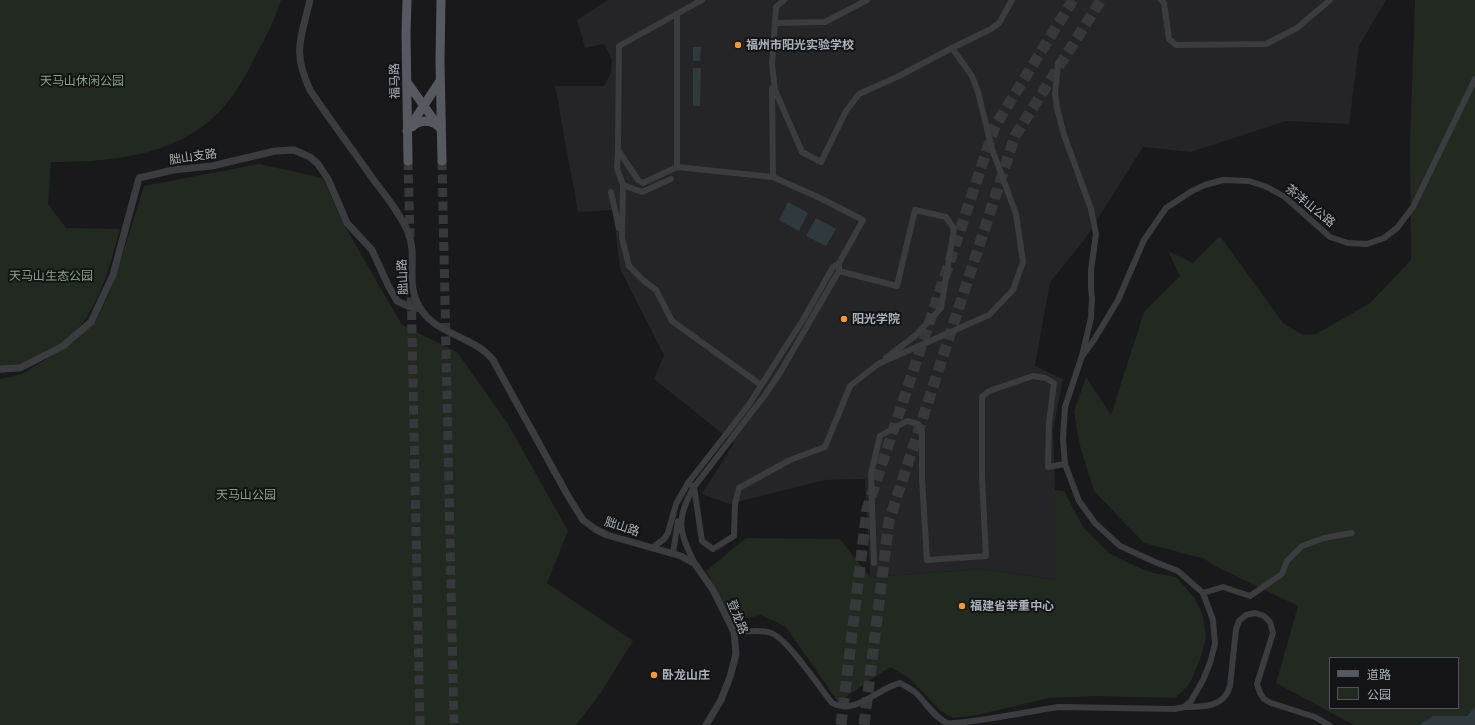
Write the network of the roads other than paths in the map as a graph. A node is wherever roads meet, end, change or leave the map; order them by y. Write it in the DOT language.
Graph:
graph roads {
  1 [pos="310,0"];
  2 [pos="407,0"];
  3 [pos="441,0"];
  4 [pos="702,0"];
  5 [pos="784,0"];
  6 [pos="867,0"];
  7 [pos="1012,0"];
  8 [pos="1161,0"];
  9 [pos="1330,0"];
  10 [pos="677,14"];
  11 [pos="776,23"];
  12 [pos="952,48"];
  13 [pos="1058,63"];
  14 [pos="772,64"];
  15 [pos="1475,78"];
  16 [pos="440,81"];
  17 [pos="407,82"];
  18 [pos="424,106"];
  19 [pos="441,130"];
  20 [pos="408,131"];
  21 [pos="618,150"];
  22 [pos="408,161"];
  23 [pos="442,161"];
  24 [pos="677,167"];
  25 [pos="773,177"];
  26 [pos="670,178"];
  27 [pos="623,185"];
  28 [pos="611,192"];
  29 [pos="622,238"];
  30 [pos="839,263"];
  31 [pos="839,271"];
  32 [pos="421,309"];
  33 [pos="1082,356"];
  34 [pos="776,362"];
  35 [pos="878,364"];
  36 [pos="784,366"];
  37 [pos="0,369"];
  38 [pos="761,385"];
  39 [pos="735,422"];
  40 [pos="741,427"];
  41 [pos="1065,464"];
  42 [pos="688,483"];
  43 [pos="694,487"];
  44 [pos="677,521"];
  45 [pos="1352,533"];
  46 [pos="652,548"];
  47 [pos="673,553"];
  48 [pos="874,563"];
  49 [pos="696,564"];
  50 [pos="1203,593"];
  51 [pos="734,632"];
  52 [pos="1184,707"];
  53 [pos="706,725"];
  54 [pos="1329,725"];
  1 -- 32 [label="street, 胐山路"];
  2 -- 17 [label="main road, 福马路"];
  3 -- 16 [label="main road"];
  4 -- 10 [label="street"];
  5 -- 11 [label="street"];
  6 -- 11 [label="street"];
  7 -- 12 [label="street"];
  8 -- 9 [label="street"];
  10 -- 21 [label="street"];
  10 -- 24 [label="street"];
  11 -- 14 [label="street"];
  12 -- 14 [label="street"];
  12 -- 35 [label="street"];
  13 -- 33 [label="street"];
  14 -- 25 [label="street"];
  15 -- 33 [label="street, 茶洋山公路"];
  16 -- 17 [label="main road"];
  16 -- 18 [label="main road"];
  16 -- 19 [label="main road"];
  17 -- 18 [label="main road"];
  17 -- 20 [label="main road, 福马路"];
  18 -- 19 [label="main road"];
  18 -- 20 [label="main road"];
  19 -- 20 [label="main road"];
  19 -- 23 [label="main road"];
  20 -- 22 [label="main road, 福马路"];
  21 -- 24 [label="street"];
  21 -- 27 [label="street"];
  24 -- 25 [label="street"];
  25 -- 30 [label="street"];
  26 -- 27 [label="street"];
  27 -- 29 [label="street"];
  28 -- 29 [label="street"];
  29 -- 38 [label="street"];
  30 -- 31 [label="street"];
  30 -- 34 [label="street"];
  31 -- 35 [label="street"];
  31 -- 36 [label="street"];
  32 -- 37 [label="street, 胐山支路"];
  32 -- 46 [label="street, 胐山路"];
  33 -- 41 [label="street"];
  34 -- 36 [label="street"];
  34 -- 38 [label="street"];
  35 -- 43 [label="street"];
  36 -- 40 [label="street"];
  38 -- 39 [label="street"];
  39 -- 40 [label="street"];
  39 -- 42 [label="street"];
  40 -- 43 [label="street"];
  41 -- 48 [label="street"];
  41 -- 50 [label="street"];
  42 -- 43 [label="street"];
  42 -- 44 [label="street"];
  43 -- 44 [label="street"];
  44 -- 46 [label="street"];
  44 -- 47 [label="street"];
  44 -- 49 [label="street"];
  45 -- 50 [label="street"];
  46 -- 47 [label="street"];
  47 -- 49 [label="street"];
  49 -- 51 [label="street, 登龙路"];
  50 -- 52 [label="street"];
  51 -- 52 [label="street"];
  51 -- 53 [label="street, 登龙路"];
  52 -- 54 [label="street"];
}
